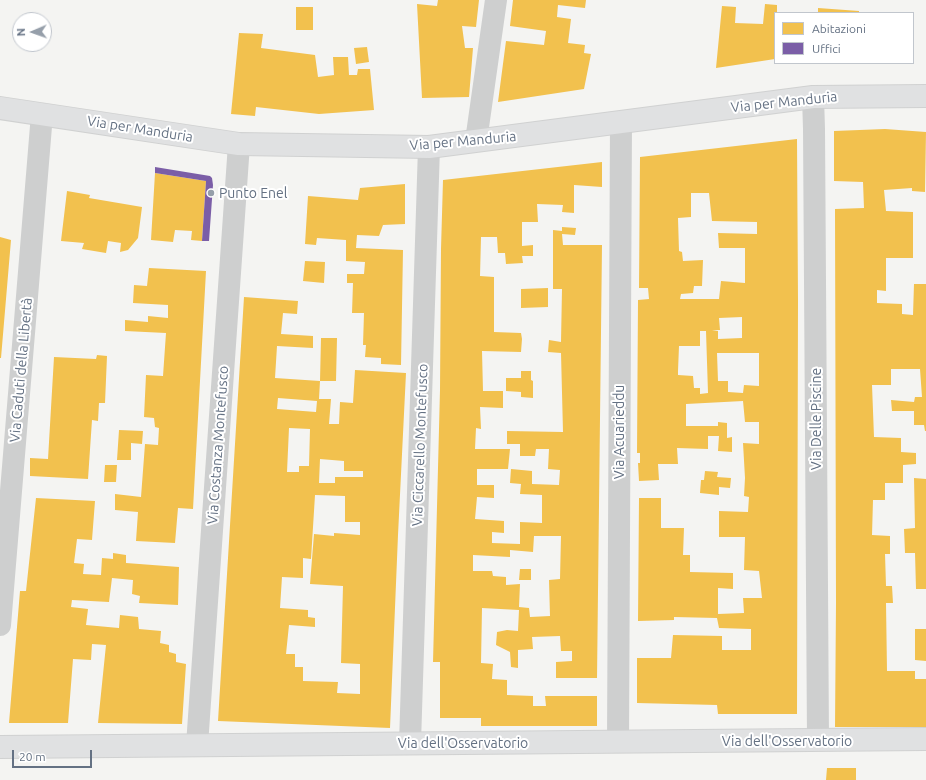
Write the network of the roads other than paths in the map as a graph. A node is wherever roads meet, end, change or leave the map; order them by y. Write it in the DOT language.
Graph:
graph roads {
  1 [pos="496,0"];
  2 [pos="926,96"];
  3 [pos="813,97"];
  4 [pos="0,108"];
  5 [pos="42,114"];
  6 [pos="621,122"];
  7 [pos="476,141"];
  8 [pos="239,144"];
  9 [pos="429,147"];
  10 [pos="0,625"];
  11 [pos="818,740"];
  12 [pos="926,740"];
  13 [pos="618,742"];
  14 [pos="410,743"];
  15 [pos="197,745"];
  16 [pos="0,747"];
  1 -- 7 [label="street"];
  2 -- 3 [label="main road, Via per Manduria"];
  3 -- 6 [label="main road, Via per Manduria"];
  3 -- 11 [label="street, Via Delle Piscine"];
  4 -- 5 [label="main road, Via per Manduria"];
  5 -- 8 [label="main road, Via per Manduria"];
  5 -- 10 [label="street, Via Caduti della Libertà"];
  6 -- 7 [label="main road, Via per Manduria"];
  6 -- 13 [label="street, Via Acuarieddu"];
  7 -- 9 [label="main road, Via per Manduria"];
  8 -- 9 [label="main road, Via per Manduria"];
  8 -- 15 [label="street, Via Costanza Montefusco"];
  9 -- 14 [label="street, Via Ciccarello Montefusco"];
  11 -- 12 [label="main road, Via dell'Osservatorio"];
  11 -- 13 [label="main road, Via dell'Osservatorio"];
  13 -- 14 [label="main road, Via dell'Osservatorio"];
  14 -- 15 [label="main road, Via dell'Osservatorio"];
  15 -- 16 [label="main road, Via dell'Osservatorio"];
}
